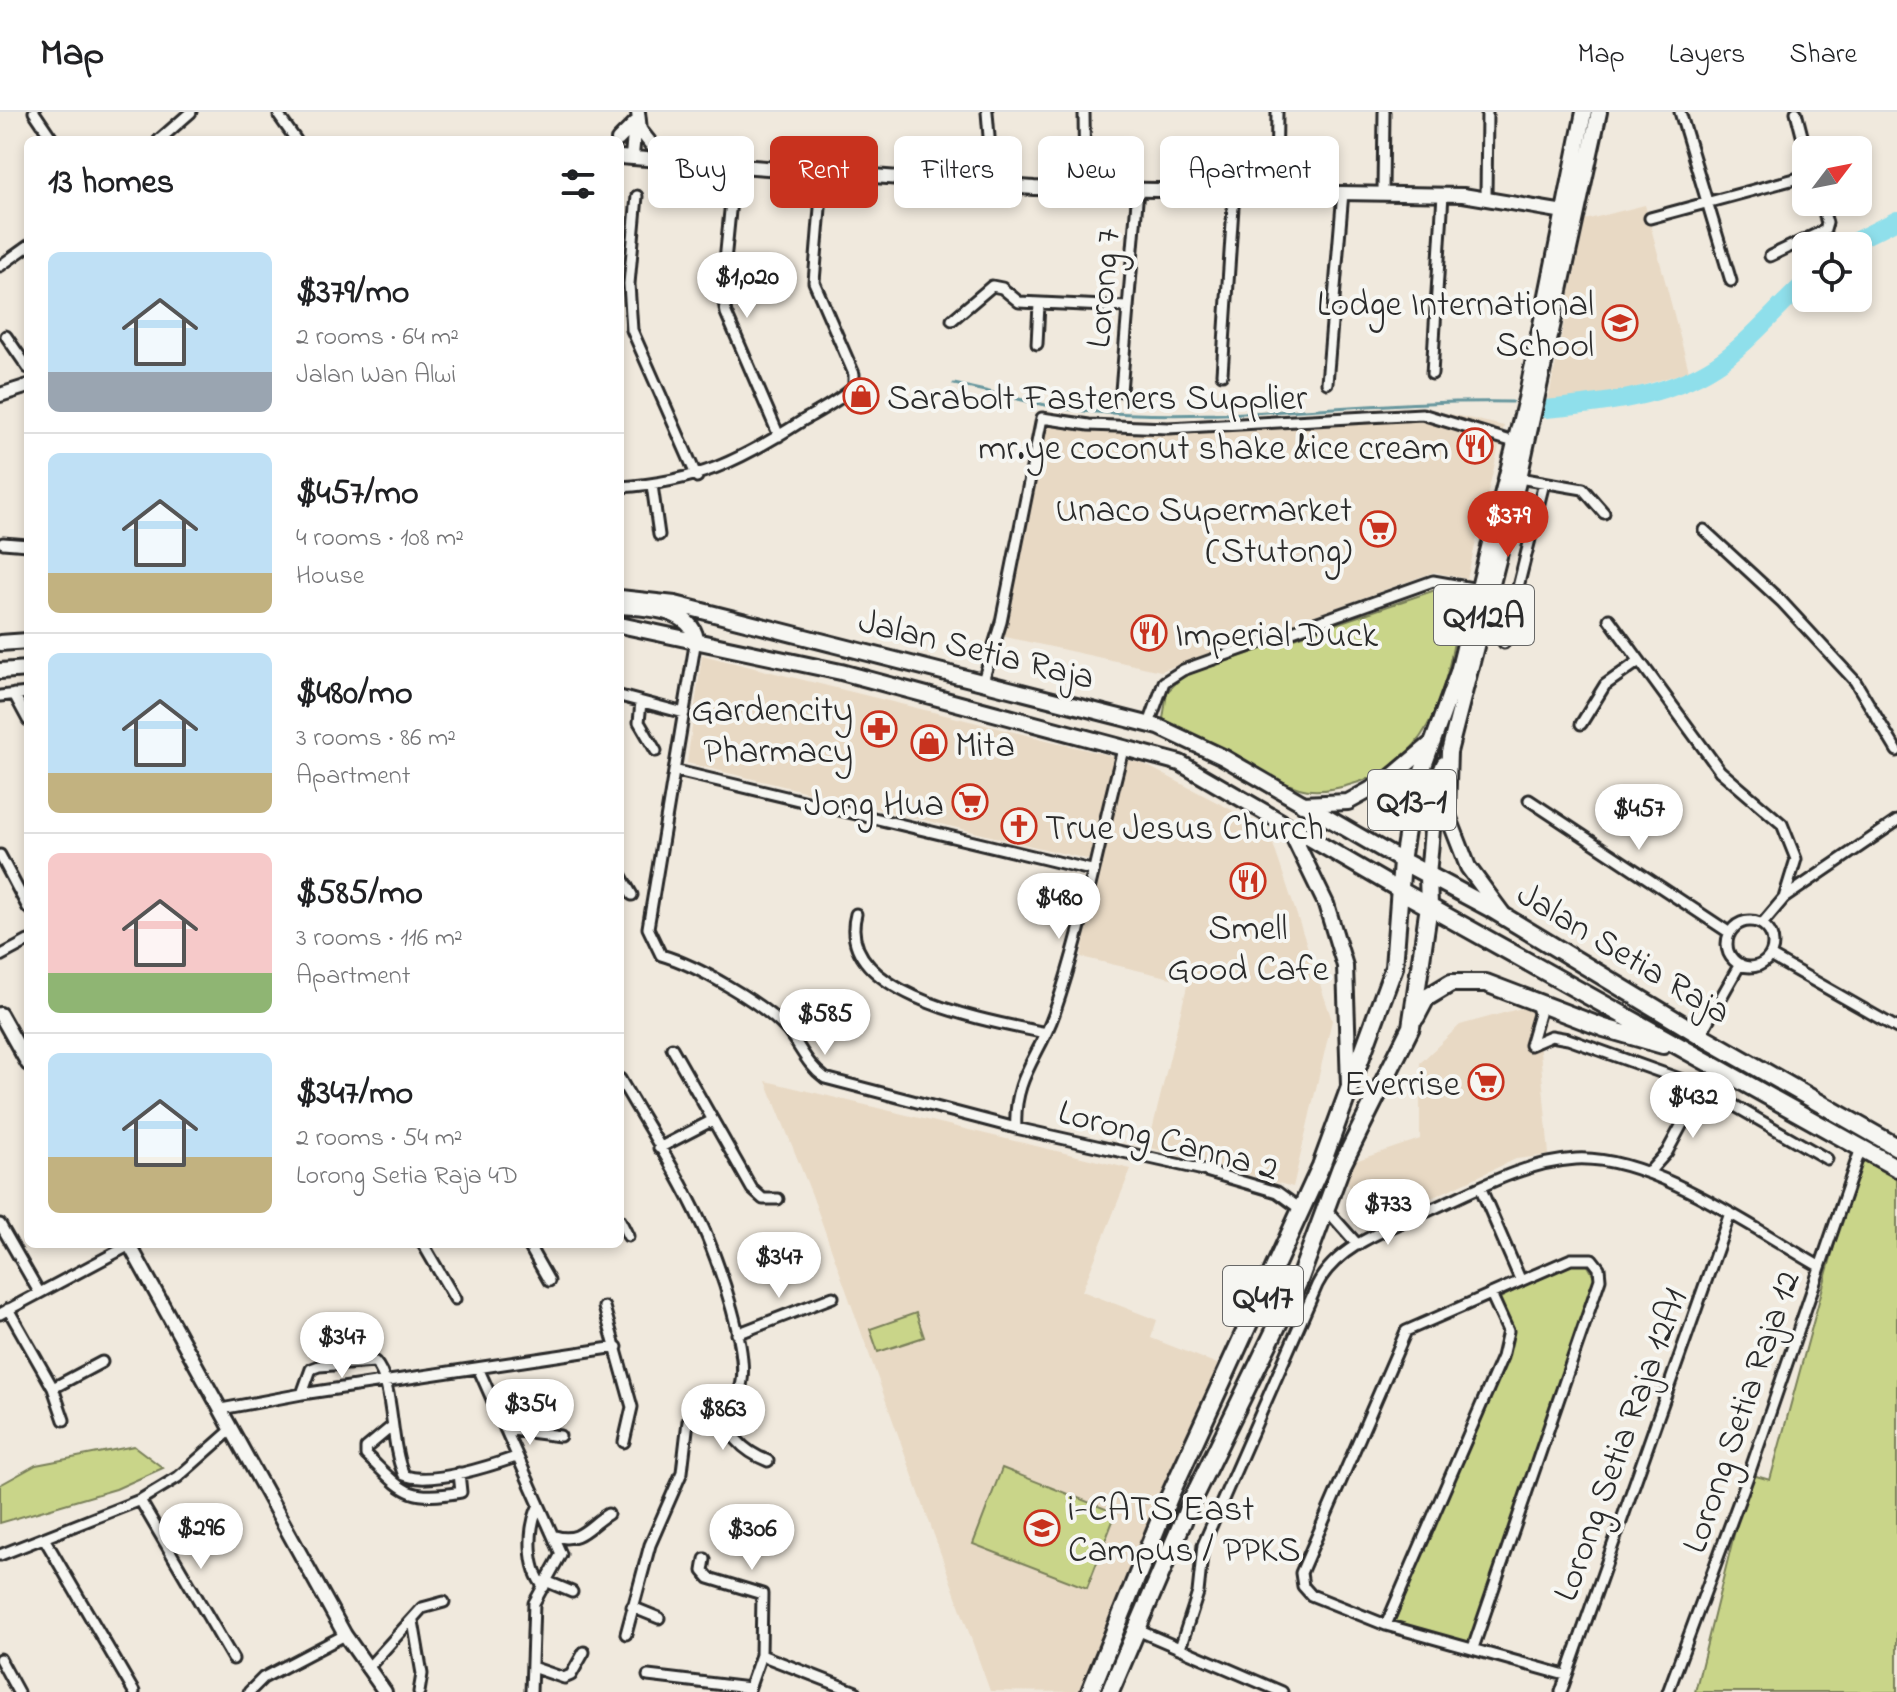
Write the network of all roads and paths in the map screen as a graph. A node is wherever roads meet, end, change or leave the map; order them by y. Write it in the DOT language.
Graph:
graph roads {
  1 [pos="34,112"];
  2 [pos="191,112"];
  3 [pos="987,112"];
  4 [pos="1084,112"];
  5 [pos="1277,112"];
  6 [pos="1384,112"];
  7 [pos="1487,112"];
  8 [pos="1584,112"];
  9 [pos="1599,112"];
  10 [pos="1680,112"];
  11 [pos="1796,112"];
  12 [pos="279,116"];
  13 [pos="637,118"];
  14 [pos="50,136"];
  15 [pos="164,136"];
  16 [pos="293,136"];
  17 [pos="621,136"];
  18 [pos="989,136"];
  19 [pos="1084,136"];
  20 [pos="1277,136"];
  21 [pos="1802,136"];
  22 [pos="648,140"];
  23 [pos="626,157"];
  24 [pos="648,158"];
  25 [pos="1792,180"];
  26 [pos="1383,191"];
  27 [pos="1339,192"];
  28 [pos="1343,192"];
  29 [pos="1443,194"];
  30 [pos="637,196"];
  31 [pos="1486,197"];
  32 [pos="1707,201"];
  33 [pos="730,208"];
  34 [pos="820,208"];
  35 [pos="1136,208"];
  36 [pos="1233,208"];
  37 [pos="1570,213"];
  38 [pos="1825,216"];
  39 [pos="1650,218"];
  40 [pos="24,249"];
  41 [pos="1770,256"];
  42 [pos="0,266"];
  43 [pos="1731,281"];
  44 [pos="1039,304"];
  45 [pos="1127,307"];
  46 [pos="952,320"];
  47 [pos="6,336"];
  48 [pos="1037,344"];
  49 [pos="24,362"];
  50 [pos="1222,374"];
  51 [pos="1432,374"];
  52 [pos="1327,383"];
  53 [pos="24,387"];
  54 [pos="1121,391"];
  55 [pos="0,395"];
  56 [pos="1529,407"];
  57 [pos="779,436"];
  58 [pos="1514,442"];
  59 [pos="697,477"];
  60 [pos="1519,478"];
  61 [pos="1544,483"];
  62 [pos="652,485"];
  63 [pos="624,487"];
  64 [pos="1604,513"];
  65 [pos="1704,530"];
  66 [pos="659,535"];
  67 [pos="3,543"];
  68 [pos="24,545"];
  69 [pos="1478,589"];
  70 [pos="624,598"];
  71 [pos="624,607"];
  72 [pos="624,617"];
  73 [pos="1609,619"];
  74 [pos="624,626"];
  75 [pos="641,628"];
  76 [pos="696,639"];
  77 [pos="24,641"];
  78 [pos="0,643"];
  79 [pos="1504,643"];
  80 [pos="1639,661"];
  81 [pos="24,669"];
  82 [pos="0,671"];
  83 [pos="983,681"];
  84 [pos="24,693"];
  85 [pos="14,694"];
  86 [pos="0,696"];
  87 [pos="624,697"];
  88 [pos="641,702"];
  89 [pos="24,713"];
  90 [pos="684,713"];
  91 [pos="1035,722"];
  92 [pos="1149,724"];
  93 [pos="1581,724"];
  94 [pos="1433,741"];
  95 [pos="1124,746"];
  96 [pos="656,751"];
  97 [pos="1897,751"];
  98 [pos="1449,752"];
  99 [pos="677,771"];
  100 [pos="1529,800"];
  101 [pos="1302,804"];
  102 [pos="1897,821"];
  103 [pos="1289,828"];
  104 [pos="0,855"];
  105 [pos="1402,861"];
  106 [pos="1091,870"];
  107 [pos="1428,876"];
  108 [pos="624,881"];
  109 [pos="1399,890"];
  110 [pos="632,895"];
  111 [pos="1784,898"];
  112 [pos="24,900"];
  113 [pos="1429,906"];
  114 [pos="856,914"];
  115 [pos="1505,917"];
  116 [pos="1762,924"];
  117 [pos="1730,933"];
  118 [pos="24,943"];
  119 [pos="0,956"];
  120 [pos="1770,956"];
  121 [pos="1740,964"];
  122 [pos="1535,1002"];
  123 [pos="0,1014"];
  124 [pos="1411,1027"];
  125 [pos="1897,1028"];
  126 [pos="1046,1033"];
  127 [pos="1700,1035"];
  128 [pos="672,1048"];
  129 [pos="1691,1053"];
  130 [pos="24,1057"];
  131 [pos="624,1086"];
  132 [pos="1702,1087"];
  133 [pos="1349,1090"];
  134 [pos="1015,1112"];
  135 [pos="713,1120"];
  136 [pos="1004,1125"];
  137 [pos="1016,1128"];
  138 [pos="1897,1147"];
  139 [pos="659,1148"];
  140 [pos="1861,1148"];
  141 [pos="1827,1159"];
  142 [pos="1897,1168"];
  143 [pos="1650,1171"];
  144 [pos="1481,1189"];
  145 [pos="778,1199"];
  146 [pos="1326,1209"];
  147 [pos="1303,1211"];
  148 [pos="1729,1216"];
  149 [pos="0,1224"];
  150 [pos="624,1228"];
  151 [pos="628,1236"];
  152 [pos="1358,1245"];
  153 [pos="122,1248"];
  154 [pos="131,1248"];
  155 [pos="425,1248"];
  156 [pos="530,1248"];
  157 [pos="1819,1266"];
  158 [pos="1520,1279"];
  159 [pos="549,1281"];
  160 [pos="39,1292"];
  161 [pos="1492,1296"];
  162 [pos="833,1297"];
  163 [pos="455,1299"];
  164 [pos="604,1307"];
  165 [pos="4,1311"];
  166 [pos="737,1334"];
  167 [pos="617,1347"];
  168 [pos="102,1362"];
  169 [pos="479,1370"];
  170 [pos="386,1382"];
  171 [pos="53,1388"];
  172 [pos="302,1394"];
  173 [pos="714,1403"];
  174 [pos="221,1409"];
  175 [pos="64,1420"];
  176 [pos="390,1428"];
  177 [pos="505,1429"];
  178 [pos="231,1430"];
  179 [pos="560,1436"];
  180 [pos="624,1442"];
  181 [pos="516,1457"];
  182 [pos="768,1461"];
  183 [pos="459,1473"];
  184 [pos="140,1500"];
  185 [pos="539,1505"];
  186 [pos="608,1514"];
  187 [pos="555,1536"];
  188 [pos="44,1538"];
  189 [pos="0,1555"];
  190 [pos="705,1559"];
  191 [pos="546,1584"];
  192 [pos="572,1592"];
  193 [pos="444,1602"];
  194 [pos="632,1607"];
  195 [pos="659,1618"];
  196 [pos="413,1621"];
  197 [pos="1386,1625"];
  198 [pos="1135,1629"];
  199 [pos="626,1634"];
  200 [pos="345,1635"];
  201 [pos="1180,1648"];
  202 [pos="1473,1648"];
  203 [pos="584,1652"];
  204 [pos="761,1655"];
  205 [pos="0,1659"];
  206 [pos="233,1659"];
  207 [pos="532,1667"];
  208 [pos="367,1669"];
  209 [pos="1565,1675"];
  210 [pos="648,1676"];
  211 [pos="749,1690"];
  212 [pos="18,1692"];
  213 [pos="134,1692"];
  214 [pos="249,1692"];
  215 [pos="385,1692"];
  216 [pos="419,1692"];
  217 [pos="531,1692"];
  218 [pos="856,1692"];
  219 [pos="1090,1692"];
  220 [pos="1110,1692"];
  221 [pos="1282,1692"];
  222 [pos="1561,1692"];
  223 [pos="1668,1692"];
  1 -- 14 [label="street"];
  2 -- 15 [label="street"];
  3 -- 18 [label="street"];
  4 -- 19 [label="street"];
  5 -- 20 [label="street"];
  6 -- 26 [label="street"];
  7 -- 31 [label="street"];
  8 -- 37 [label="main road"];
  9 -- 37 [label="main road, Q112A"];
  10 -- 32 [label="street"];
  11 -- 21 [label="street"];
  12 -- 16 [label="street"];
  13 -- 17 [label="street"];
  13 -- 22 [label="street"];
  13 -- 23 [label="street"];
  23 -- 24 [label="street"];
  25 -- 32 [label="street"];
  26 -- 28 [label="street"];
  26 -- 29 [label="street"];
  27 -- 28 [label="street"];
  28 -- 52 [label="street"];
  29 -- 31 [label="street"];
  29 -- 51 [label="street"];
  30 -- 59 [label="street"];
  31 -- 37 [label="street"];
  32 -- 39 [label="street"];
  32 -- 43 [label="street"];
  33 -- 57 [label="street"];
  34 -- 57 [label="street"];
  35 -- 45 [label="street, Lorong 7"];
  36 -- 50 [label="street"];
  37 -- 56 [label="main road, Q112A"];
  38 -- 41 [label="street"];
  40 -- 42 [label="street"];
  44 -- 45 [label="street"];
  44 -- 46 [label="street"];
  44 -- 48 [label="street"];
  45 -- 54 [label="street, Lorong 7"];
  47 -- 49 [label="street"];
  53 -- 55 [label="street"];
  56 -- 58 [label="main road"];
  56 -- 60 [label="main road, Q112A"];
  57 -- 59 [label="street"];
  58 -- 69 [label="main road"];
  58 -- 83 [label="street"];
  59 -- 62 [label="street"];
  60 -- 61 [label="street"];
  60 -- 98 [label="main road, Q112A"];
  61 -- 64 [label="street"];
  61 -- 79 [label="street"];
  62 -- 63 [label="street"];
  62 -- 66 [label="street"];
  65 -- 97 [label="street"];
  67 -- 68 [label="street"];
  69 -- 92 [label="street"];
  69 -- 94 [label="main road"];
  70 -- 83 [label="main road, Jalan Setia Raja"];
  71 -- 76 [label="main road"];
  72 -- 75 [label="main road"];
  73 -- 80 [label="street"];
  74 -- 75 [label="main road, Jalan Setia Raja"];
  75 -- 76 [label="main road, Jalan Setia Raja"];
  76 -- 90 [label="street, Lorong Canna 2"];
  76 -- 91 [label="main road, Jalan Setia Raja"];
  77 -- 78 [label="main road"];
  80 -- 93 [label="street"];
  80 -- 111 [label="street"];
  81 -- 82 [label="main road"];
  83 -- 91 [label="main road"];
  83 -- 92 [label="main road, Jalan Setia Raja"];
  84 -- 85 [label="street"];
  85 -- 86 [label="street"];
  85 -- 89 [label="street"];
  87 -- 88 [label="street"];
  88 -- 90 [label="street"];
  88 -- 96 [label="street"];
  90 -- 99 [label="street, Lorong Canna 2"];
  91 -- 95 [label="main road, Jalan Setia Raja"];
  92 -- 101 [label="main road, Jalan Setia Raja"];
  94 -- 101 [label="main road"];
  94 -- 105 [label="main road, Q13-1"];
  95 -- 103 [label="main road, Jalan Setia Raja"];
  95 -- 106 [label="street"];
  98 -- 107 [label="main road"];
  98 -- 115 [label="main road"];
  99 -- 106 [label="street"];
  99 -- 136 [label="street, Lorong Canna 2"];
  100 -- 117 [label="street"];
  101 -- 105 [label="main road, Jalan Setia Raja"];
  102 -- 111 [label="street"];
  103 -- 109 [label="main road, Jalan Setia Raja"];
  103 -- 133 [label="main road"];
  104 -- 112 [label="street"];
  105 -- 107 [label="highway, Jalan Setia Raja"];
  105 -- 109 [label="highway, Q417"];
  106 -- 126 [label="street"];
  107 -- 113 [label="highway, Q417"];
  107 -- 115 [label="highway, Jalan Setia Raja"];
  108 -- 110 [label="street"];
  109 -- 113 [label="highway, Jalan Setia Raja"];
  109 -- 133 [label="highway, Q417"];
  111 -- 116 [label="street"];
  113 -- 124 [label="highway, Q417"];
  113 -- 129 [label="highway, Jalan Setia Raja"];
  114 -- 126 [label="street"];
  115 -- 127 [label="highway, Jalan Setia Raja"];
  116 -- 117 [label="street"];
  116 -- 120 [label="street"];
  117 -- 121 [label="street"];
  118 -- 119 [label="street"];
  120 -- 121 [label="street"];
  120 -- 125 [label="street"];
  121 -- 127 [label="street"];
  122 -- 124 [label="highway"];
  122 -- 129 [label="highway"];
  122 -- 132 [label="street"];
  123 -- 130 [label="street"];
  124 -- 146 [label="highway, Q417"];
  126 -- 134 [label="street"];
  127 -- 138 [label="highway, Jalan Setia Raja"];
  128 -- 135 [label="street"];
  129 -- 140 [label="highway, Jalan Setia Raja"];
  131 -- 139 [label="street"];
  132 -- 141 [label="street"];
  132 -- 143 [label="street"];
  133 -- 147 [label="highway, Q417"];
  134 -- 136 [label="street"];
  134 -- 137 [label="street"];
  135 -- 139 [label="street"];
  135 -- 145 [label="street"];
  136 -- 137 [label="street, Lorong Canna 2"];
  137 -- 147 [label="street, Lorong Canna 2"];
  139 -- 166 [label="street"];
  140 -- 142 [label="highway, Jalan Setia Raja"];
  140 -- 157 [label="street, Lorong Setia Raja 12"];
  143 -- 144 [label="street"];
  143 -- 148 [label="street"];
  144 -- 152 [label="street"];
  144 -- 158 [label="street"];
  146 -- 152 [label="street"];
  146 -- 198 [label="highway, Q417"];
  147 -- 219 [label="highway, Q417"];
  148 -- 157 [label="street"];
  148 -- 209 [label="street, Lorong Setia Raja 12A1"];
  149 -- 160 [label="street"];
  150 -- 151 [label="street"];
  152 -- 201 [label="street"];
  153 -- 160 [label="street"];
  154 -- 174 [label="street"];
  155 -- 163 [label="street"];
  156 -- 159 [label="street"];
  157 -- 223 [label="street, Lorong Setia Raja 12"];
  158 -- 161 [label="street"];
  158 -- 202 [label="street"];
  160 -- 165 [label="street"];
  161 -- 197 [label="street"];
  161 -- 197 [label="street"];
  162 -- 166 [label="street"];
  164 -- 167 [label="street"];
  165 -- 171 [label="street"];
  166 -- 173 [label="street"];
  167 -- 169 [label="street"];
  167 -- 180 [label="street"];
  168 -- 171 [label="street"];
  169 -- 170 [label="street"];
  169 -- 177 [label="street"];
  170 -- 172 [label="street"];
  170 -- 172 [label="street"];
  170 -- 176 [label="street"];
  171 -- 175 [label="street"];
  172 -- 174 [label="street"];
  173 -- 182 [label="street"];
  173 -- 194 [label="street"];
  174 -- 178 [label="street"];
  176 -- 183 [label="street"];
  176 -- 183 [label="street"];
  177 -- 179 [label="street"];
  177 -- 181 [label="street"];
  178 -- 184 [label="street"];
  178 -- 200 [label="street"];
  181 -- 183 [label="street"];
  181 -- 185 [label="street"];
  184 -- 188 [label="street"];
  184 -- 206 [label="street"];
  185 -- 187 [label="street"];
  185 -- 191 [label="street"];
  186 -- 187 [label="street"];
  187 -- 191 [label="street"];
  188 -- 189 [label="street"];
  188 -- 213 [label="street"];
  190 -- 204 [label="street"];
  191 -- 192 [label="street"];
  191 -- 207 [label="street"];
  193 -- 196 [label="street"];
  194 -- 195 [label="street"];
  194 -- 199 [label="street"];
  196 -- 208 [label="street"];
  196 -- 216 [label="street"];
  197 -- 202 [label="street"];
  198 -- 201 [label="street"];
  198 -- 220 [label="highway, Q417"];
  200 -- 208 [label="street"];
  200 -- 214 [label="street"];
  201 -- 221 [label="street"];
  202 -- 209 [label="street"];
  203 -- 207 [label="street"];
  204 -- 211 [label="street"];
  204 -- 218 [label="street"];
  205 -- 212 [label="street"];
  207 -- 217 [label="street"];
  208 -- 215 [label="street"];
  209 -- 222 [label="street, Lorong Setia Raja 12A1"];
  210 -- 211 [label="street"];
}
